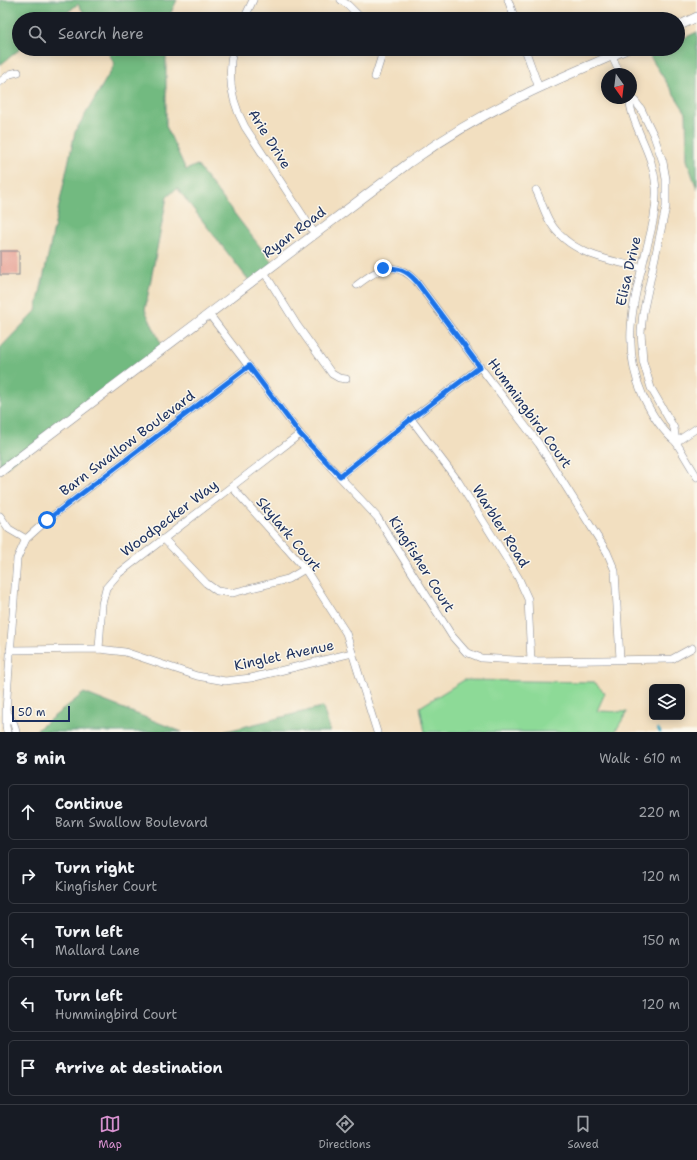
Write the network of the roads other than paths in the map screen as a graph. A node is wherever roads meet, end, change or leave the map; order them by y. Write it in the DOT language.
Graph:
graph roads {
  1 [pos="253,0"];
  2 [pos="341,0"];
  3 [pos="508,0"];
  4 [pos="247,12"];
  5 [pos="356,12"];
  6 [pos="512,12"];
  7 [pos="697,17"];
  8 [pos="685,23"];
  9 [pos="232,56"];
  10 [pos="381,56"];
  11 [pos="528,56"];
  12 [pos="612,56"];
  13 [pos="617,68"];
  14 [pos="18,72"];
  15 [pos="375,77"];
  16 [pos="0,82"];
  17 [pos="539,88"];
  18 [pos="631,104"];
  19 [pos="636,104"];
  20 [pos="659,150"];
  21 [pos="649,154"];
  22 [pos="536,190"];
  23 [pos="655,209"];
  24 [pos="666,210"];
  25 [pos="315,234"];
  26 [pos="642,268"];
  27 [pos="264,272"];
  28 [pos="357,285"];
  29 [pos="209,314"];
  30 [pos="630,323"];
  31 [pos="642,324"];
  32 [pos="249,366"];
  33 [pos="480,367"];
  34 [pos="646,374"];
  35 [pos="636,378"];
  36 [pos="346,379"];
  37 [pos="411,419"];
  38 [pos="697,428"];
  39 [pos="300,434"];
  40 [pos="676,442"];
  41 [pos="0,472"];
  42 [pos="340,476"];
  43 [pos="697,477"];
  44 [pos="232,487"];
  45 [pos="0,516"];
  46 [pos="26,539"];
  47 [pos="164,539"];
  48 [pos="305,569"];
  49 [pos="692,648"];
  50 [pos="99,649"];
  51 [pos="10,650"];
  52 [pos="352,653"];
  53 [pos="620,659"];
  54 [pos="531,661"];
  55 [pos="6,710"];
  56 [pos="7,732"];
  57 [pos="16,732"];
  58 [pos="378,732"];
  1 -- 4 [label="street"];
  2 -- 5 [label="street"];
  3 -- 6 [label="street"];
  7 -- 8 [label="street"];
  9 -- 25 [label="street, Arie Drive"];
  10 -- 15 [label="street"];
  11 -- 17 [label="street"];
  12 -- 13 [label="street"];
  12 -- 17 [label="street, Ryan Road"];
  14 -- 16 [label="street"];
  17 -- 25 [label="street, Ryan Road"];
  18 -- 21 [label="street, Elisa Drive"];
  19 -- 20 [label="street, Elisa Drive"];
  20 -- 21 [label="street"];
  20 -- 24 [label="street, Elisa Drive"];
  21 -- 23 [label="street, Elisa Drive"];
  22 -- 26 [label="street"];
  23 -- 24 [label="street"];
  23 -- 26 [label="street, Elisa Drive"];
  24 -- 31 [label="street, Elisa Drive"];
  25 -- 27 [label="street, Ryan Road"];
  26 -- 30 [label="street, Elisa Drive"];
  27 -- 29 [label="street, Ryan Road"];
  27 -- 36 [label="street"];
  28 -- 33 [label="street, Hummingbird Court"];
  29 -- 32 [label="street, Kingfisher Court"];
  29 -- 41 [label="street, Ryan Road"];
  30 -- 31 [label="street"];
  30 -- 35 [label="street, Elisa Drive"];
  31 -- 34 [label="street, Elisa Drive"];
  32 -- 39 [label="street, Kingfisher Court"];
  32 -- 46 [label="street, Barn Swallow Boulevard"];
  33 -- 37 [label="street"];
  33 -- 53 [label="street, Hummingbird Court"];
  34 -- 35 [label="street"];
  34 -- 40 [label="street, Elisa Drive"];
  35 -- 40 [label="street, Elisa Drive"];
  37 -- 42 [label="street"];
  37 -- 54 [label="street, Warbler Road"];
  38 -- 40 [label="street"];
  39 -- 42 [label="street, Kingfisher Court"];
  39 -- 44 [label="street, Woodpecker Way"];
  40 -- 43 [label="street, Elisa Drive"];
  42 -- 54 [label="street, Kingfisher Court"];
  44 -- 47 [label="street, Woodpecker Way"];
  44 -- 48 [label="street, Skylark Court"];
  45 -- 46 [label="street"];
  46 -- 51 [label="street, Barn Swallow Boulevard"];
  47 -- 48 [label="street"];
  47 -- 50 [label="street, Woodpecker Way"];
  48 -- 52 [label="street, Skylark Court"];
  49 -- 53 [label="street, Kingfisher Court"];
  50 -- 51 [label="street, Kinglet Avenue"];
  50 -- 52 [label="street, Kinglet Avenue"];
  51 -- 55 [label="street, Barn Swallow Boulevard"];
  52 -- 58 [label="street, Skylark Court"];
  53 -- 54 [label="street, Kingfisher Court"];
  55 -- 56 [label="street, Barn Swallow Boulevard"];
  55 -- 57 [label="street"];
}
